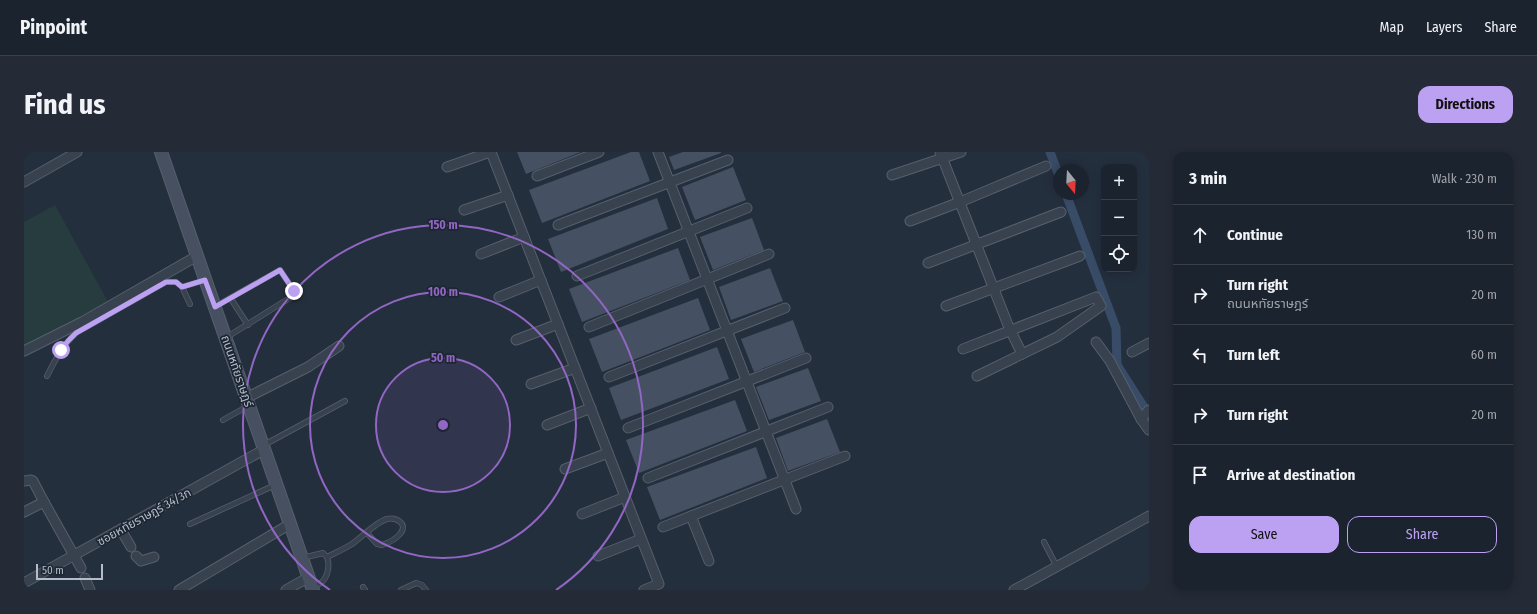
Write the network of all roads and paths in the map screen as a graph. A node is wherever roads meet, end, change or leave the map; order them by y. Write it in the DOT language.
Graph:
graph roads {
  1 [pos="77,152"];
  2 [pos="161,152"];
  3 [pos="490,152"];
  4 [pos="599,152"];
  5 [pos="658,152"];
  6 [pos="961,152"];
  7 [pos="941,156"];
  8 [pos="728,160"];
  9 [pos="1046,166"];
  10 [pos="447,167"];
  11 [pos="537,176"];
  12 [pos="892,176"];
  13 [pos="24,182"];
  14 [pos="670,183"];
  15 [pos="508,195"];
  16 [pos="960,202"];
  17 [pos="746,208"];
  18 [pos="464,210"];
  19 [pos="1061,212"];
  20 [pos="910,221"];
  21 [pos="558,226"];
  22 [pos="689,231"];
  23 [pos="524,237"];
  24 [pos="976,245"];
  25 [pos="481,254"];
  26 [pos="769,254"];
  27 [pos="197,256"];
  28 [pos="1080,256"];
  29 [pos="928,263"];
  30 [pos="577,276"];
  31 [pos="707,279"];
  32 [pos="205,280"];
  33 [pos="541,280"];
  34 [pos="182,287"];
  35 [pos="993,288"];
  36 [pos="499,297"];
  37 [pos="231,299"];
  38 [pos="190,304"];
  39 [pos="946,306"];
  40 [pos="215,307"];
  41 [pos="785,308"];
  42 [pos="558,324"];
  43 [pos="248,325"];
  44 [pos="589,327"];
  45 [pos="727,331"];
  46 [pos="1011,331"];
  47 [pos="226,338"];
  48 [pos="516,340"];
  49 [pos="1096,342"];
  50 [pos="1149,343"];
  51 [pos="339,346"];
  52 [pos="963,349"];
  53 [pos="24,351"];
  54 [pos="1132,352"];
  55 [pos="1022,354"];
  56 [pos="806,358"];
  57 [pos="575,368"];
  58 [pos="47,376"];
  59 [pos="977,376"];
  60 [pos="610,377"];
  61 [pos="747,381"];
  62 [pos="531,384"];
  63 [pos="345,401"];
  64 [pos="248,402"];
  65 [pos="828,407"];
  66 [pos="591,408"];
  67 [pos="1145,414"];
  68 [pos="222,420"];
  69 [pos="547,425"];
  70 [pos="628,428"];
  71 [pos="1149,430"];
  72 [pos="766,432"];
  73 [pos="264,447"];
  74 [pos="608,453"];
  75 [pos="845,456"];
  76 [pos="565,470"];
  77 [pos="648,478"];
  78 [pos="785,479"];
  79 [pos="24,481"];
  80 [pos="277,485"];
  81 [pos="625,497"];
  82 [pos="44,502"];
  83 [pos="796,509"];
  84 [pos="24,512"];
  85 [pos="582,514"];
  86 [pos="691,516"];
  87 [pos="1149,516"];
  88 [pos="190,524"];
  89 [pos="290,524"];
  90 [pos="663,527"];
  91 [pos="121,530"];
  92 [pos="367,533"];
  93 [pos="641,539"];
  94 [pos="1044,542"];
  95 [pos="131,547"];
  96 [pos="73,556"];
  97 [pos="136,556"];
  98 [pos="598,556"];
  99 [pos="154,557"];
  100 [pos="327,557"];
  101 [pos="302,558"];
  102 [pos="708,560"];
  103 [pos="1057,566"];
  104 [pos="81,568"];
  105 [pos="85,578"];
  106 [pos="24,583"];
  107 [pos="311,585"];
  108 [pos="90,590"];
  109 [pos="180,590"];
  110 [pos="286,590"];
  111 [pos="401,590"];
  112 [pos="426,590"];
  113 [pos="644,590"];
  114 [pos="1014,590"];
  1 -- 13 [label="street"];
  2 -- 27 [label="main road, ถนนหทัยราษฎร์"];
  3 -- 10 [label="street"];
  3 -- 15 [label="street"];
  4 -- 11 [label="street"];
  5 -- 14 [label="street"];
  6 -- 7 [label="street"];
  7 -- 12 [label="street"];
  7 -- 16 [label="street"];
  8 -- 14 [label="street"];
  9 -- 16 [label="street"];
  14 -- 21 [label="street"];
  14 -- 22 [label="street"];
  15 -- 18 [label="street"];
  15 -- 23 [label="street"];
  16 -- 20 [label="street"];
  16 -- 24 [label="street"];
  17 -- 22 [label="street"];
  19 -- 24 [label="street"];
  22 -- 30 [label="street"];
  22 -- 31 [label="street"];
  23 -- 25 [label="street"];
  23 -- 33 [label="street"];
  24 -- 29 [label="street"];
  24 -- 35 [label="street"];
  26 -- 31 [label="street"];
  27 -- 32 [label="main road, ถนนหทัยราษฎร์"];
  27 -- 53 [label="street"];
  28 -- 35 [label="street"];
  31 -- 44 [label="street"];
  31 -- 45 [label="street"];
  32 -- 34 [label="lane"];
  32 -- 40 [label="main road, ถนนหทัยราษฎร์"];
  33 -- 36 [label="street"];
  33 -- 42 [label="street"];
  34 -- 38 [label="lane"];
  34 -- 58 [label="lane"];
  35 -- 39 [label="street"];
  35 -- 46 [label="street"];
  37 -- 40 [label="lane"];
  37 -- 43 [label="lane"];
  37 -- 43 [label="lane"];
  40 -- 47 [label="main road, ถนนหทัยราษฎร์"];
  41 -- 45 [label="street"];
  42 -- 48 [label="street"];
  42 -- 57 [label="street"];
  43 -- 47 [label="lane"];
  45 -- 60 [label="street"];
  45 -- 61 [label="street"];
  46 -- 52 [label="street"];
  46 -- 55 [label="street"];
  46 -- 55 [label="street"];
  47 -- 64 [label="main road, ถนนหทัยราษฎร์"];
  49 -- 67 [label="street"];
  50 -- 54 [label="street"];
  51 -- 64 [label="street"];
  55 -- 59 [label="street"];
  56 -- 61 [label="street"];
  57 -- 62 [label="street"];
  57 -- 66 [label="street"];
  61 -- 70 [label="street"];
  61 -- 72 [label="street"];
  63 -- 73 [label="lane"];
  64 -- 68 [label="lane"];
  64 -- 73 [label="main road, ถนนหทัยราษฎร์"];
  65 -- 72 [label="street"];
  66 -- 69 [label="street"];
  66 -- 74 [label="street"];
  67 -- 71 [label="street"];
  72 -- 77 [label="street"];
  72 -- 78 [label="street"];
  73 -- 80 [label="main road, ถนนหทัยราษฎร์"];
  73 -- 91 [label="street, ซอยหทัยราษฎร์ 34/3ก"];
  74 -- 76 [label="street"];
  74 -- 81 [label="street"];
  75 -- 78 [label="street"];
  78 -- 83 [label="street"];
  78 -- 86 [label="street"];
  79 -- 82 [label="street"];
  80 -- 88 [label="lane"];
  80 -- 89 [label="main road, ถนนหทัยราษฎร์"];
  81 -- 85 [label="street"];
  81 -- 93 [label="street"];
  82 -- 84 [label="street"];
  82 -- 96 [label="street"];
  86 -- 90 [label="street"];
  86 -- 102 [label="street"];
  87 -- 103 [label="street"];
  89 -- 101 [label="main road, ถนนหทัยราษฎร์"];
  89 -- 109 [label="street"];
  91 -- 95 [label="street"];
  91 -- 96 [label="street, ซอยหทัยราษฎร์ 34/3ก"];
  92 -- 92 [label="lane"];
  92 -- 100 [label="lane"];
  93 -- 98 [label="street"];
  93 -- 113 [label="street"];
  94 -- 103 [label="lane"];
  96 -- 104 [label="street"];
  96 -- 106 [label="street, ซอยหทัยราษฎร์ 34/3ก"];
  97 -- 99 [label="street"];
  100 -- 101 [label="lane"];
  100 -- 107 [label="lane"];
  101 -- 107 [label="main road, ถนนหทัยราษฎร์"];
  103 -- 114 [label="street"];
  105 -- 108 [label="street"];
  107 -- 110 [label="street"];
  111 -- 112 [label="lane"];
}
